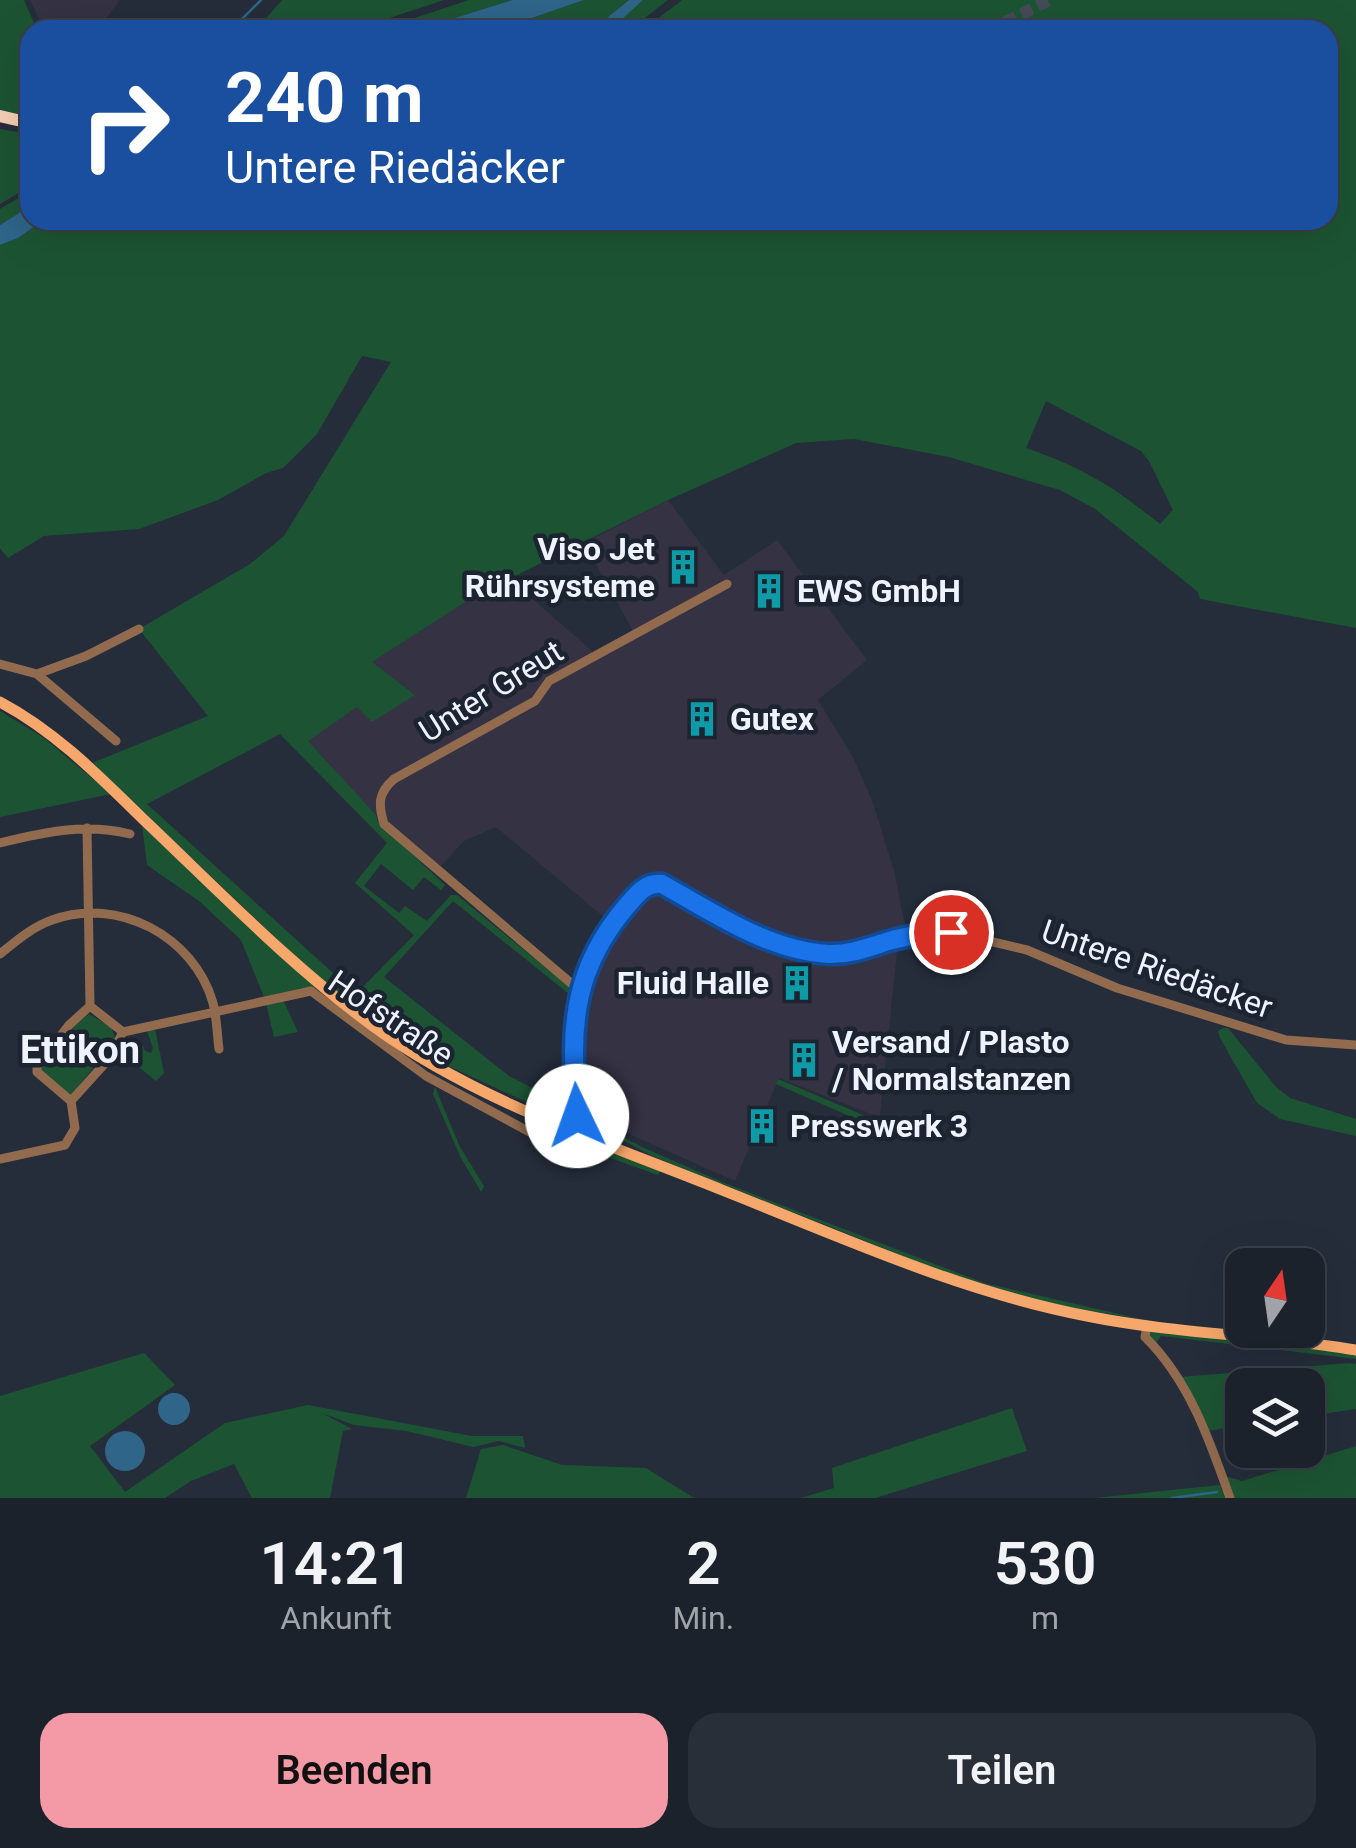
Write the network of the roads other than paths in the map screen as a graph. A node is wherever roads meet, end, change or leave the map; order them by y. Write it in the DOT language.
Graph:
graph roads {
  1 [pos="727,584"];
  2 [pos="139,628"];
  3 [pos="0,664"];
  4 [pos="38,674"];
  5 [pos="0,702"];
  6 [pos="116,741"];
  7 [pos="87,828"];
  8 [pos="130,834"];
  9 [pos="0,843"];
  10 [pos="89,914"];
  11 [pos="0,954"];
  12 [pos="579,990"];
  13 [pos="90,1006"];
  14 [pos="214,1011"];
  15 [pos="123,1032"];
  16 [pos="1356,1045"];
  17 [pos="219,1049"];
  18 [pos="576,1090"];
  19 [pos="71,1101"];
  20 [pos="582,1104"];
  21 [pos="563,1126"];
  22 [pos="618,1149"];
  23 [pos="0,1160"];
  24 [pos="1147,1326"];
  25 [pos="1356,1350"];
  26 [pos="1230,1498"];
  1 -- 12 [label="street, Unter Greut"];
  2 -- 4 [label="street"];
  3 -- 4 [label="street"];
  4 -- 6 [label="street"];
  5 -- 21 [label="main road"];
  7 -- 8 [label="street"];
  7 -- 9 [label="street"];
  7 -- 10 [label="street"];
  10 -- 11 [label="street"];
  10 -- 13 [label="street"];
  10 -- 14 [label="street"];
  12 -- 16 [label="street, Untere Riedäcker"];
  12 -- 18 [label="street, Untere Riedäcker"];
  13 -- 15 [label="street"];
  13 -- 19 [label="street"];
  14 -- 15 [label="street, Hofstraße"];
  14 -- 17 [label="street"];
  14 -- 21 [label="street, Hofstraße"];
  15 -- 19 [label="street"];
  18 -- 20 [label="street, Untere Riedäcker"];
  18 -- 21 [label="street, Untere Riedäcker"];
  19 -- 23 [label="street"];
  20 -- 21 [label="street"];
  20 -- 22 [label="street, Untere Riedäcker"];
  21 -- 22 [label="main road"];
  22 -- 24 [label="main road"];
  24 -- 25 [label="main road"];
  24 -- 26 [label="street"];
}
